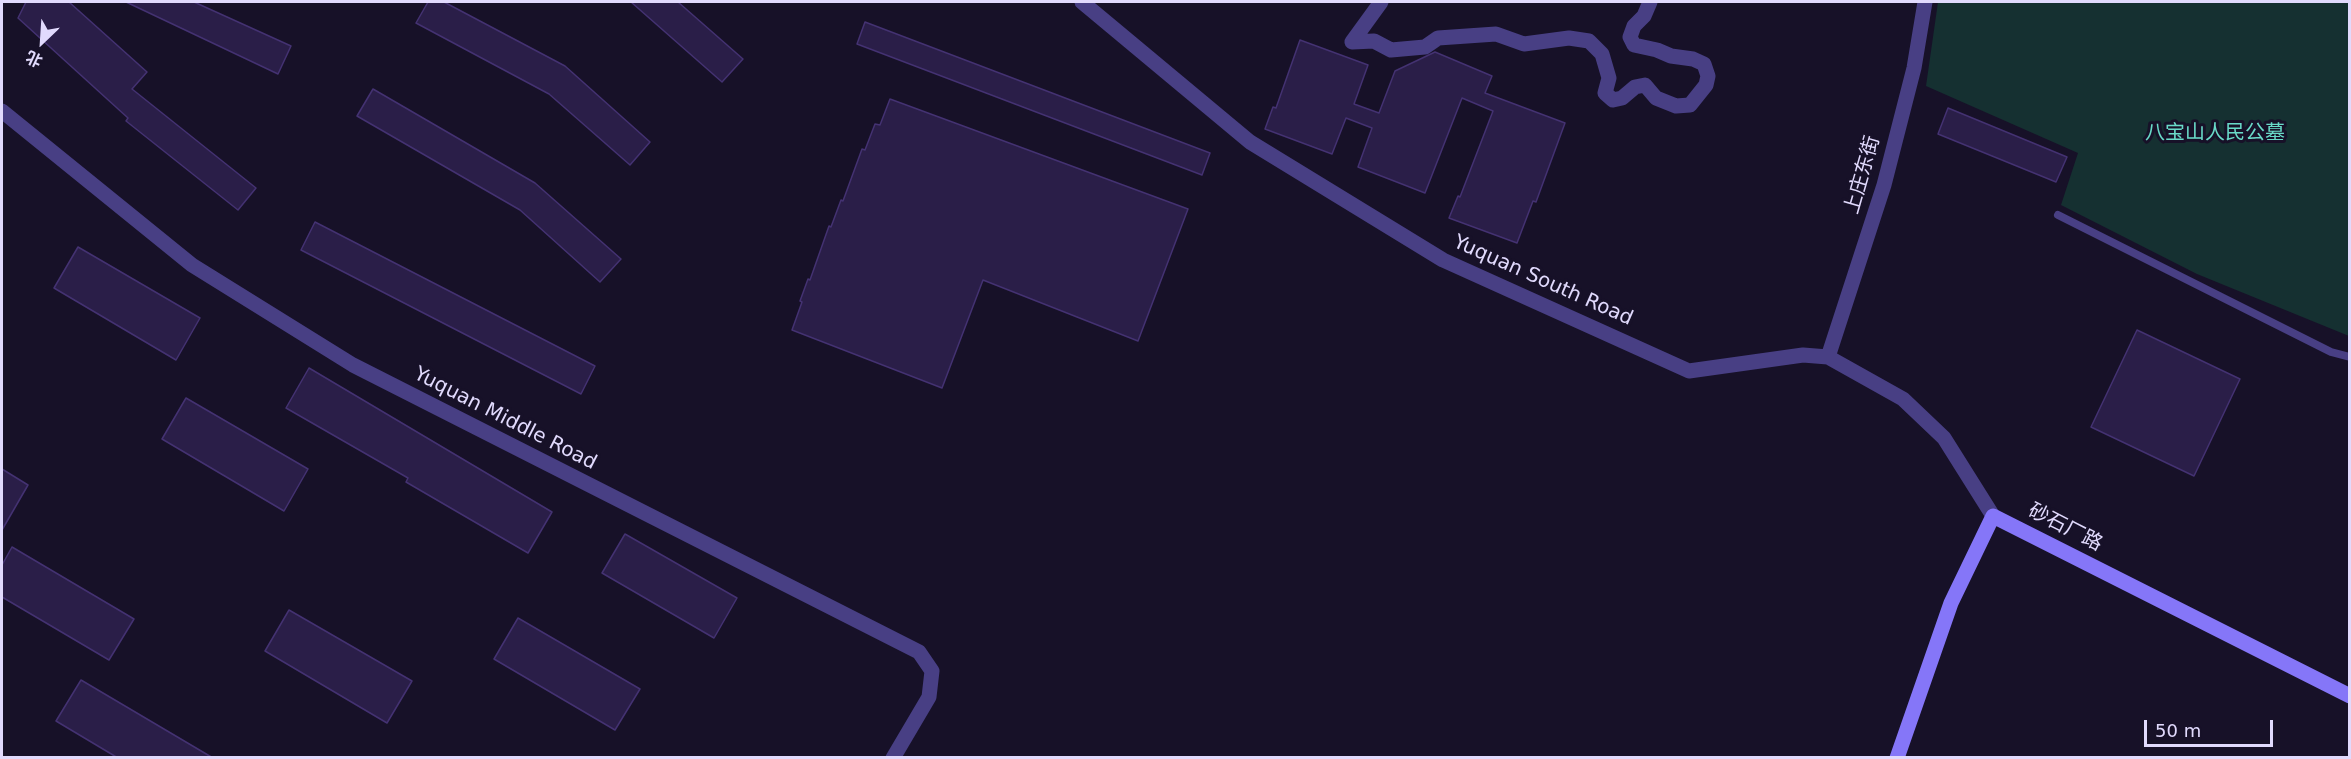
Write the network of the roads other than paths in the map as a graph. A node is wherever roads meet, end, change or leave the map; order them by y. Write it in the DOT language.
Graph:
graph roads {
  1 [pos="1082,2"];
  2 [pos="1381,2"];
  3 [pos="1650,2"];
  4 [pos="1925,2"];
  5 [pos="2,111"];
  6 [pos="2058,214"];
  7 [pos="1828,357"];
  8 [pos="2349,357"];
  9 [pos="1993,516"];
  10 [pos="2349,696"];
  11 [pos="893,758"];
  12 [pos="1897,758"];
  1 -- 7 [label="street, Yuquan South Road"];
  2 -- 3 [label="street"];
  4 -- 7 [label="street, 上庄东街"];
  5 -- 11 [label="street, Yuquan Middle Road"];
  6 -- 8 [label="lane"];
  7 -- 9 [label="street, Yuquan South Road"];
  9 -- 10 [label="street, 砂石厂路"];
  9 -- 12 [label="street"];
}
